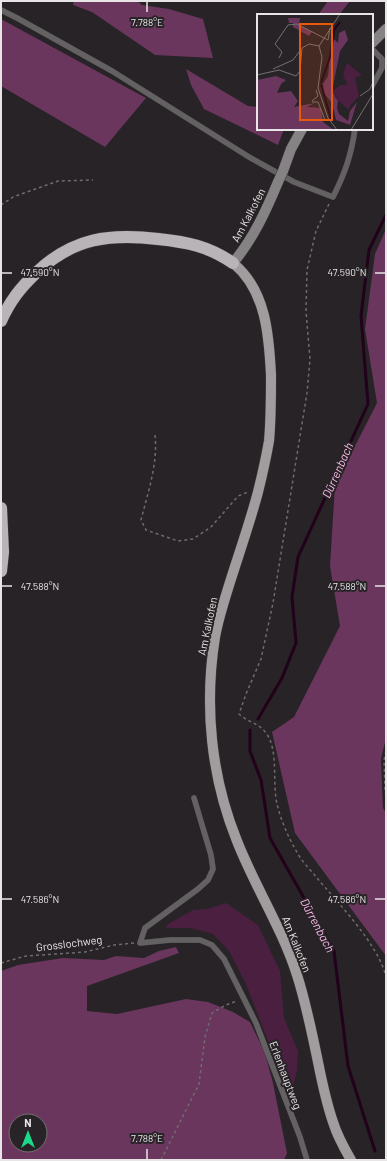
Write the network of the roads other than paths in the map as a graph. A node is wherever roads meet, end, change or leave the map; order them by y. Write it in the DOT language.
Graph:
graph roads {
  1 [pos="1,10"];
  2 [pos="386,29"];
  3 [pos="373,42"];
  4 [pos="373,50"];
  5 [pos="373,84"];
  6 [pos="301,130"];
  7 [pos="355,130"];
  8 [pos="233,262"];
  9 [pos="4,312"];
  10 [pos="1,321"];
  11 [pos="1,508"];
  12 [pos="1,571"];
  13 [pos="194,798"];
  14 [pos="307,1160"];
  15 [pos="351,1160"];
  1 -- 7 [label="lane"];
  2 -- 3 [label="street"];
  4 -- 5 [label="lane"];
  6 -- 8 [label="street, Am Kalkofen, bridge"];
  8 -- 9 [label="highway"];
  8 -- 15 [label="main road, Am Kalkofen"];
  9 -- 10 [label="highway"];
  11 -- 12 [label="highway"];
  13 -- 14 [label="lane, Erlenhauptweg"];
}
